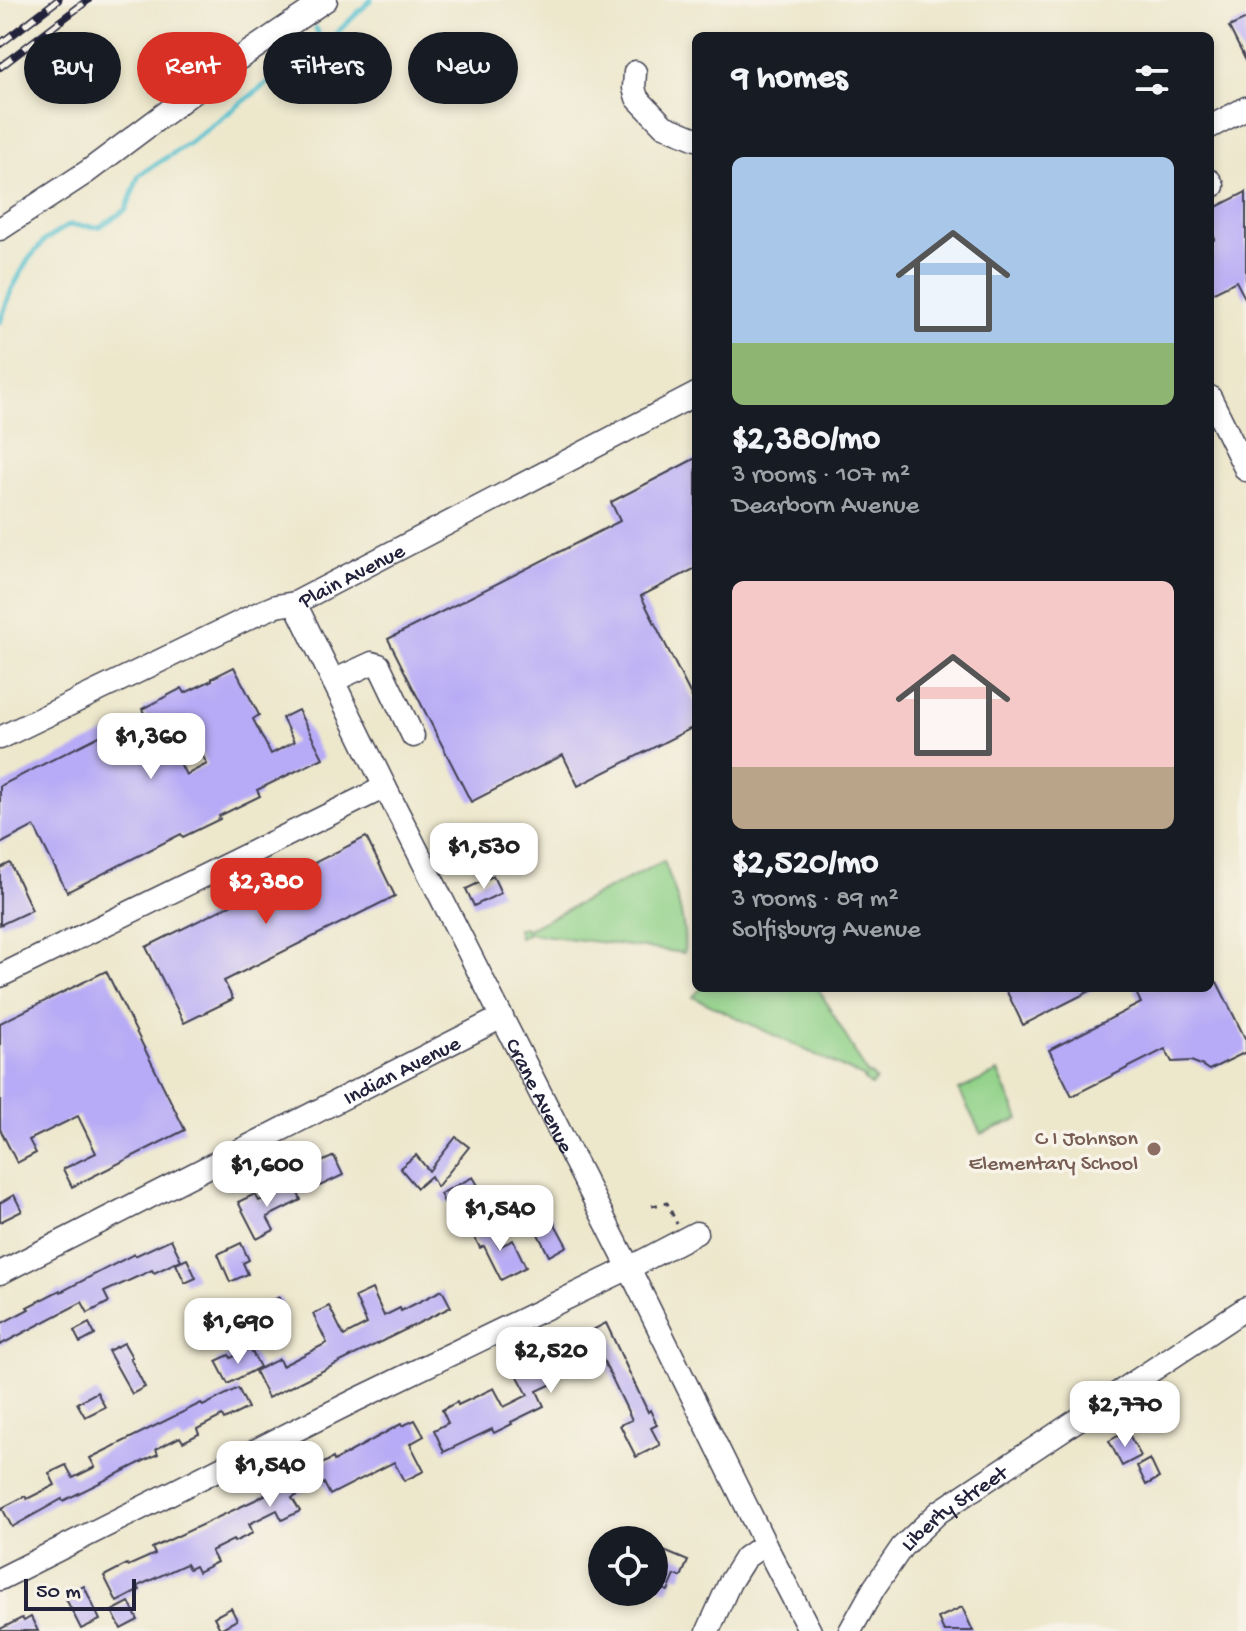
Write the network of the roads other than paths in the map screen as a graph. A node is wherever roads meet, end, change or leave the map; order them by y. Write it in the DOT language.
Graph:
graph roads {
  1 [pos="326,0"];
  2 [pos="635,72"];
  3 [pos="1245,112"];
  4 [pos="1214,125"];
  5 [pos="692,137"];
  6 [pos="0,229"];
  7 [pos="692,396"];
  8 [pos="1214,405"];
  9 [pos="1246,470"];
  10 [pos="295,603"];
  11 [pos="333,681"];
  12 [pos="413,736"];
  13 [pos="0,738"];
  14 [pos="385,787"];
  15 [pos="0,976"];
  16 [pos="502,1017"];
  17 [pos="696,1233"];
  18 [pos="629,1268"];
  19 [pos="0,1273"];
  20 [pos="1246,1308"];
  21 [pos="765,1544"];
  22 [pos="0,1579"];
  23 [pos="708,1631"];
  24 [pos="810,1631"];
  25 [pos="850,1631"];
  1 -- 6 [label="street"];
  2 -- 5 [label="street"];
  3 -- 4 [label="street"];
  7 -- 10 [label="street, Plain Avenue"];
  8 -- 9 [label="street"];
  10 -- 11 [label="street, Crane Avenue"];
  10 -- 13 [label="street, Plain Avenue"];
  11 -- 12 [label="street"];
  11 -- 14 [label="street, Crane Avenue"];
  14 -- 15 [label="street"];
  14 -- 16 [label="street, Crane Avenue"];
  16 -- 18 [label="street, Crane Avenue"];
  16 -- 19 [label="street, Indian Avenue"];
  17 -- 18 [label="street"];
  18 -- 21 [label="street, Crane Avenue"];
  18 -- 22 [label="street"];
  20 -- 25 [label="street, Liberty Street"];
  21 -- 23 [label="street"];
  21 -- 24 [label="street, Crane Avenue"];
}
